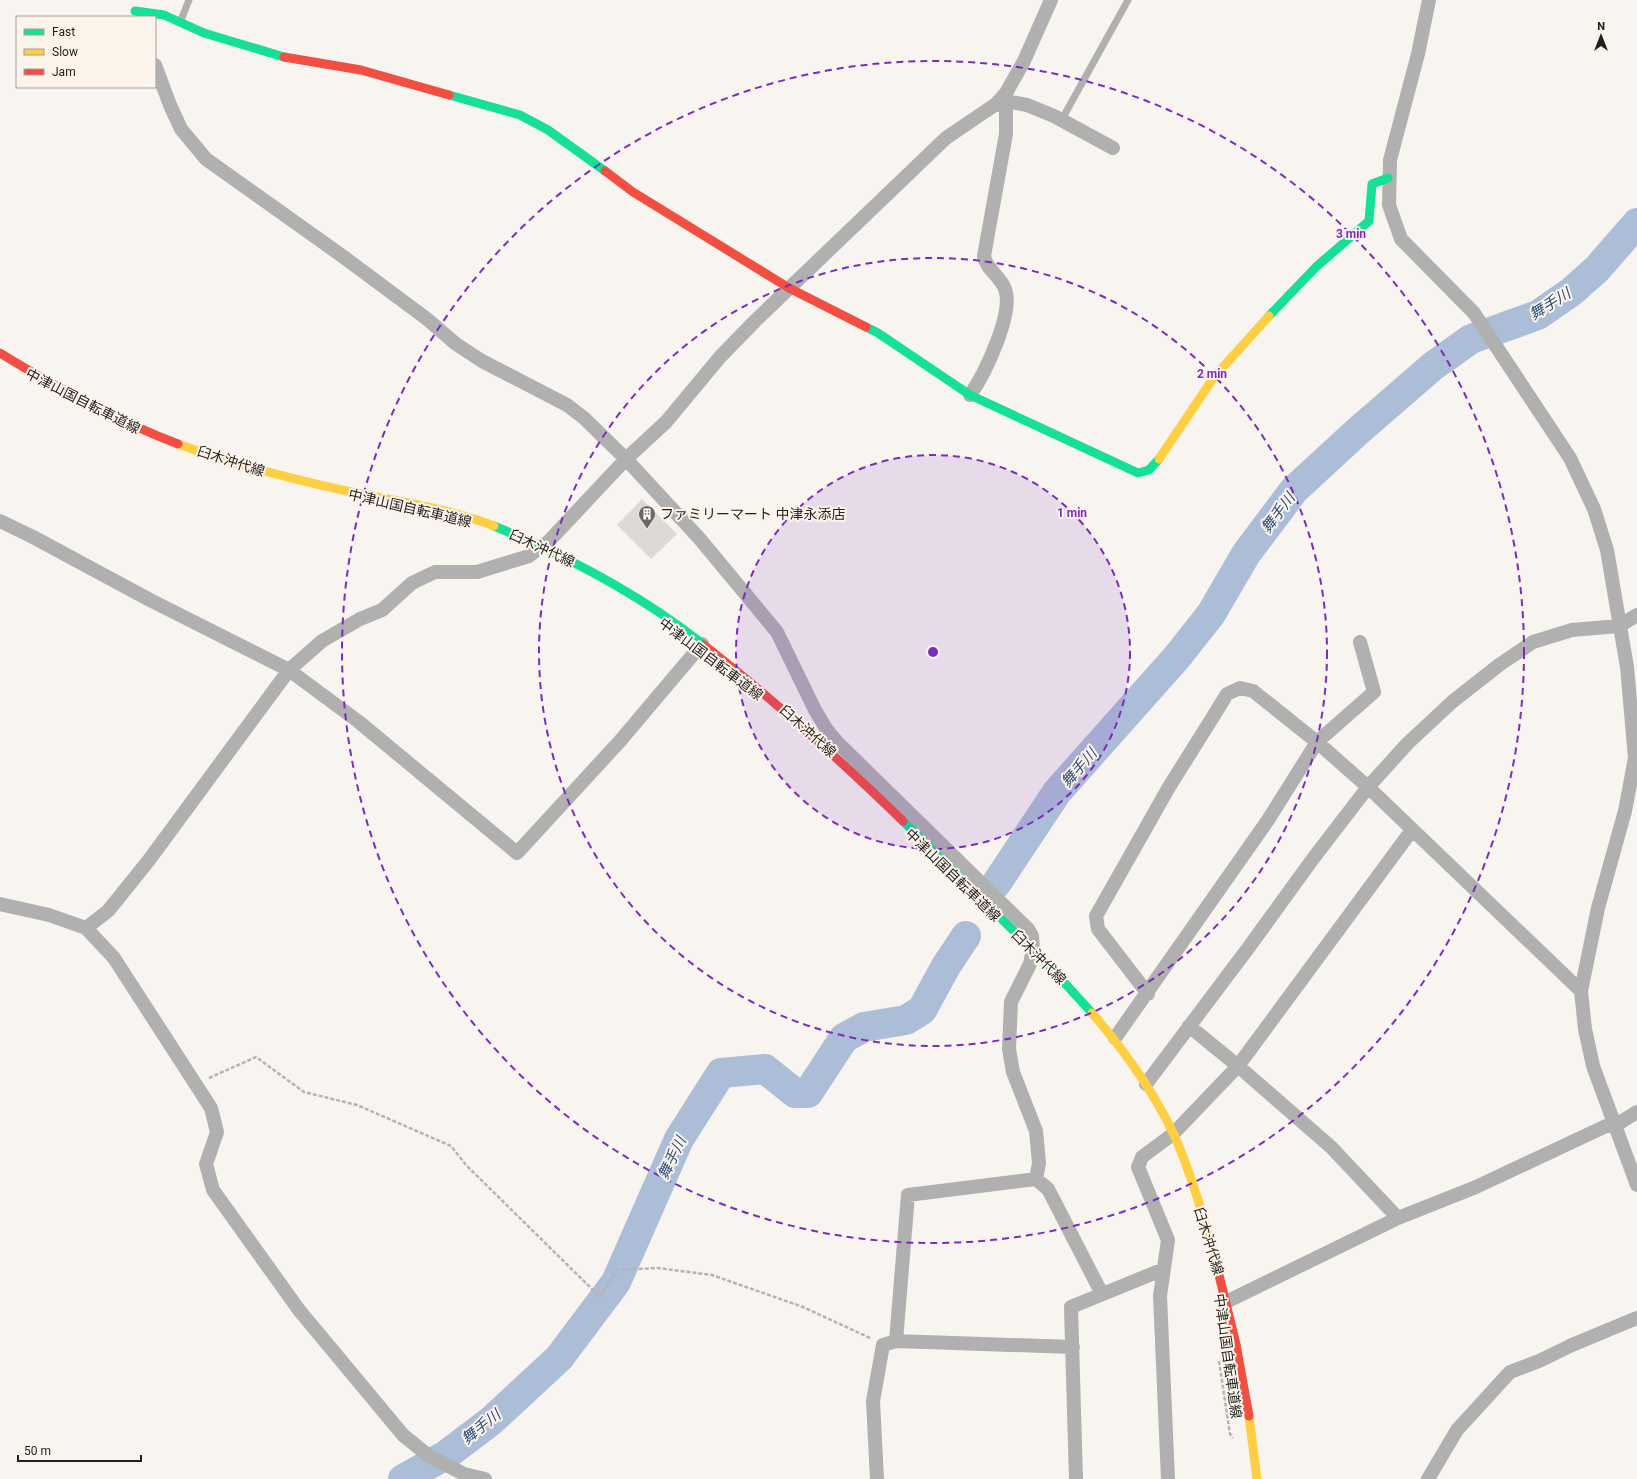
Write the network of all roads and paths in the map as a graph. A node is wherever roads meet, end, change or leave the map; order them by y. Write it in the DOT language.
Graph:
graph roads {
  1 [pos="189,0"];
  2 [pos="1051,0"];
  3 [pos="1128,0"];
  4 [pos="1429,0"];
  5 [pos="135,9"];
  6 [pos="180,23"];
  7 [pos="156,68"];
  8 [pos="1000,100"];
  9 [pos="1061,120"];
  10 [pos="1113,148"];
  11 [pos="1388,178"];
  12 [pos="789,288"];
  13 [pos="0,353"];
  14 [pos="970,395"];
  15 [pos="626,459"];
  16 [pos="0,521"];
  17 [pos="541,546"];
  18 [pos="1637,615"];
  19 [pos="1619,626"];
  20 [pos="1360,642"];
  21 [pos="702,644"];
  22 [pos="289,670"];
  23 [pos="1317,742"];
  24 [pos="1636,759"];
  25 [pos="1368,787"];
  26 [pos="1412,830"];
  27 [pos="0,904"];
  28 [pos="86,928"];
  29 [pos="1033,949"];
  30 [pos="1581,991"];
  31 [pos="1148,994"];
  32 [pos="1189,1026"];
  33 [pos="1115,1038"];
  34 [pos="1238,1066"];
  35 [pos="1146,1084"];
  36 [pos="196,1085"];
  37 [pos="1637,1112"];
  38 [pos="1616,1125"];
  39 [pos="1173,1134"];
  40 [pos="1036,1179"];
  41 [pos="1637,1185"];
  42 [pos="1398,1218"];
  43 [pos="1164,1269"];
  44 [pos="1102,1294"];
  45 [pos="1226,1302"];
  46 [pos="1637,1318"];
  47 [pos="889,1343"];
  48 [pos="1073,1347"];
  49 [pos="1218,1355"];
  50 [pos="1234,1440"];
  51 [pos="485,1479"];
  52 [pos="877,1479"];
  53 [pos="1076,1479"];
  54 [pos="1168,1479"];
  55 [pos="1257,1479"];
  56 [pos="1428,1479"];
  1 -- 6 [label="lane"];
  2 -- 8 [label="street"];
  3 -- 9 [label="lane"];
  4 -- 11 [label="street"];
  5 -- 6 [label="main road"];
  6 -- 12 [label="main road"];
  7 -- 15 [label="street"];
  8 -- 9 [label="street"];
  8 -- 12 [label="street"];
  8 -- 14 [label="street"];
  9 -- 10 [label="street"];
  11 -- 14 [label="main road"];
  11 -- 19 [label="street"];
  12 -- 14 [label="main road"];
  12 -- 15 [label="street"];
  13 -- 17 [label="main road, 臼木沖代線"];
  15 -- 17 [label="street"];
  15 -- 29 [label="street"];
  16 -- 22 [label="street"];
  17 -- 21 [label="main road, 臼木沖代線"];
  17 -- 22 [label="street"];
  18 -- 19 [label="street"];
  19 -- 24 [label="street"];
  19 -- 25 [label="street"];
  20 -- 23 [label="street"];
  21 -- 22 [label="street"];
  21 -- 29 [label="main road, 臼木沖代線"];
  22 -- 28 [label="street"];
  23 -- 25 [label="street"];
  23 -- 31 [label="street"];
  23 -- 31 [label="street"];
  24 -- 30 [label="street"];
  25 -- 26 [label="street"];
  25 -- 32 [label="street"];
  26 -- 30 [label="street"];
  26 -- 34 [label="street"];
  27 -- 28 [label="street"];
  28 -- 36 [label="street"];
  29 -- 33 [label="main road, 臼木沖代線"];
  29 -- 40 [label="street"];
  30 -- 38 [label="street"];
  31 -- 33 [label="street"];
  32 -- 34 [label="street"];
  32 -- 35 [label="street"];
  33 -- 35 [label="main road, 臼木沖代線"];
  34 -- 39 [label="street"];
  34 -- 42 [label="street"];
  35 -- 39 [label="main road, 臼木沖代線"];
  36 -- 47 [label="path"];
  36 -- 51 [label="street"];
  37 -- 38 [label="street"];
  38 -- 41 [label="street"];
  38 -- 42 [label="street"];
  39 -- 43 [label="street"];
  39 -- 45 [label="main road, 臼木沖代線"];
  40 -- 44 [label="street"];
  40 -- 47 [label="street"];
  42 -- 45 [label="street"];
  43 -- 44 [label="street"];
  43 -- 54 [label="street"];
  44 -- 48 [label="street"];
  45 -- 55 [label="main road, 臼木沖代線"];
  46 -- 56 [label="street"];
  47 -- 48 [label="street"];
  47 -- 52 [label="street"];
  48 -- 53 [label="street"];
  49 -- 50 [label="path, 中津山国自転車道線"];
}
